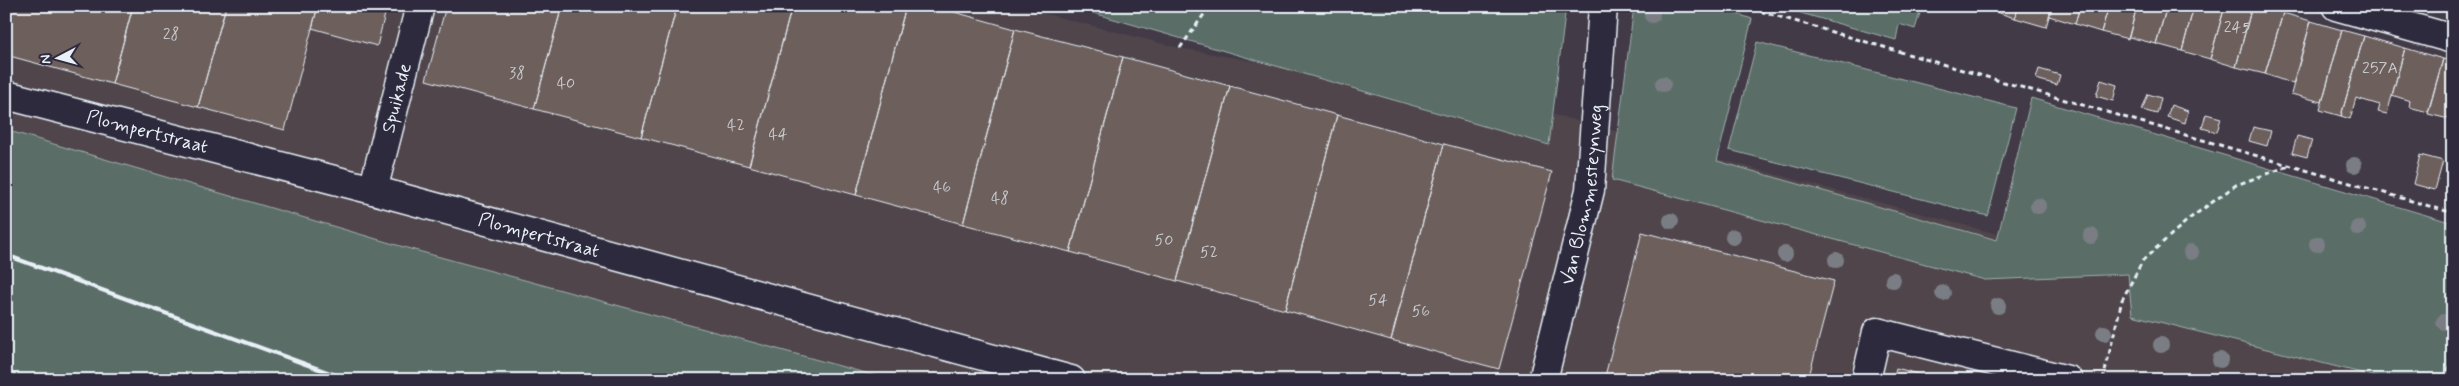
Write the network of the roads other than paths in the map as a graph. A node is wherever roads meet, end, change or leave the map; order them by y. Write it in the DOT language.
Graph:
graph roads {
  1 [pos="420,6"];
  2 [pos="1602,6"];
  3 [pos="2336,6"];
  4 [pos="2453,39"];
  5 [pos="6,95"];
  6 [pos="373,190"];
  7 [pos="1071,380"];
  8 [pos="1543,380"];
  9 [pos="1866,380"];
  10 [pos="2068,380"];
  1 -- 6 [label="street, Spuikade"];
  2 -- 8 [label="street, Van Blommesteynweg"];
  3 -- 4 [label="street"];
  5 -- 6 [label="street, Plompertstraat"];
  6 -- 7 [label="street, Plompertstraat"];
  9 -- 10 [label="street"];
}
